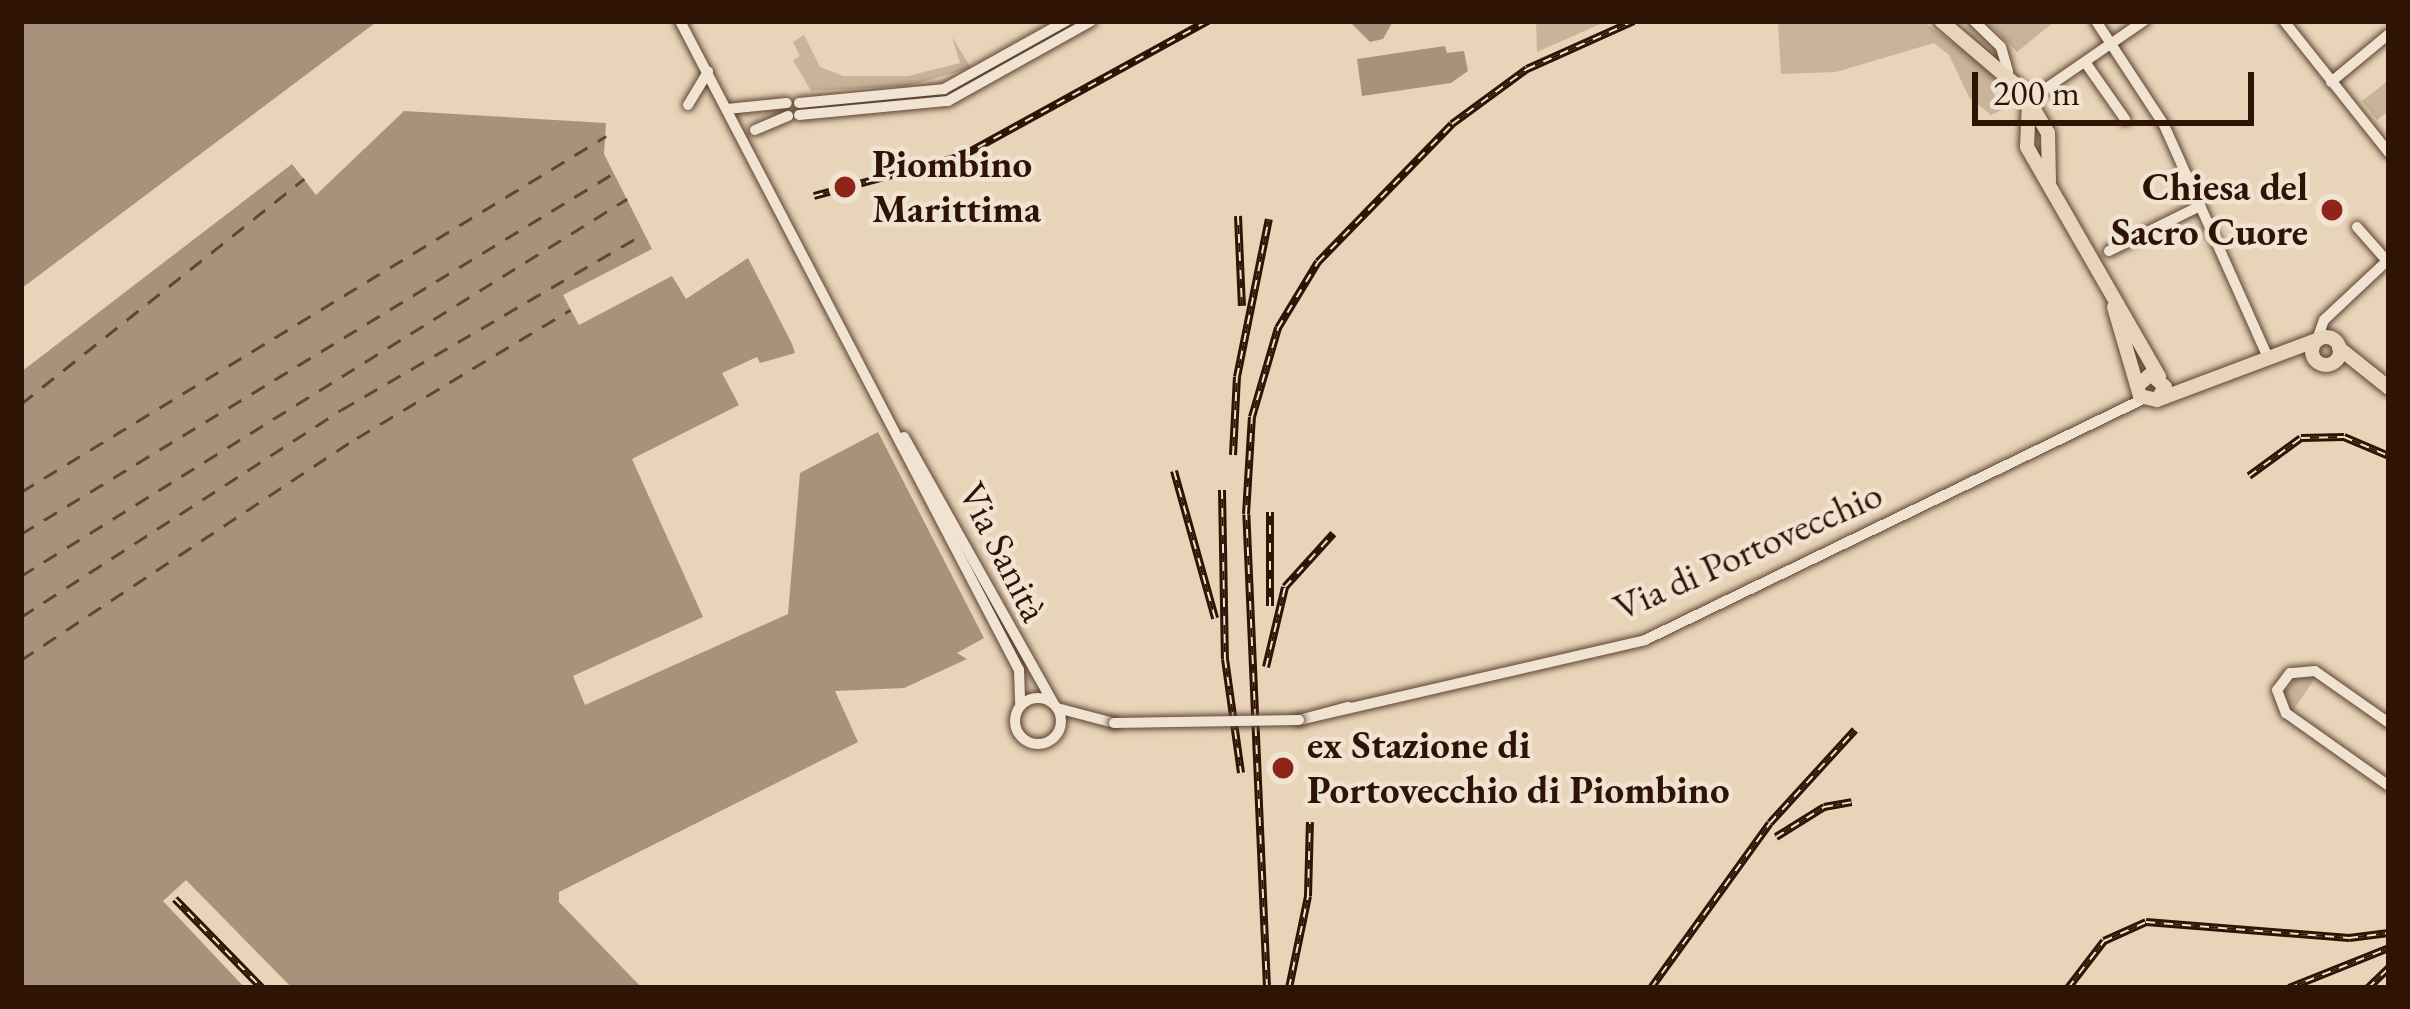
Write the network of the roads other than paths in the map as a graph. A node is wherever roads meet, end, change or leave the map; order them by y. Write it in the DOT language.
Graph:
graph roads {
  1 [pos="680,21"];
  2 [pos="1066,21"];
  3 [pos="1090,21"];
  4 [pos="1942,21"];
  5 [pos="1975,21"];
  6 [pos="2096,21"];
  7 [pos="2144,21"];
  8 [pos="2284,21"];
  9 [pos="2389,34"];
  10 [pos="2112,44"];
  11 [pos="2085,62"];
  12 [pos="707,72"];
  13 [pos="2008,72"];
  14 [pos="2331,82"];
  15 [pos="2029,100"];
  16 [pos="688,105"];
  17 [pos="758,105"];
  18 [pos="727,109"];
  19 [pos="793,109"];
  20 [pos="2125,118"];
  21 [pos="733,124"];
  22 [pos="760,126"];
  23 [pos="2048,150"];
  24 [pos="2030,153"];
  25 [pos="2389,153"];
  26 [pos="758,165"];
  27 [pos="2050,188"];
  28 [pos="2200,206"];
  29 [pos="2357,227"];
  30 [pos="2109,250"];
  31 [pos="2388,260"];
  32 [pos="2111,297"];
  33 [pos="2318,340"];
  34 [pos="2339,348"];
  35 [pos="2267,355"];
  36 [pos="2312,356"];
  37 [pos="2332,364"];
  38 [pos="2160,378"];
  39 [pos="2196,384"];
  40 [pos="2384,384"];
  41 [pos="2146,395"];
  42 [pos="897,430"];
  43 [pos="1055,705"];
  44 [pos="1020,706"];
  45 [pos="1098,722"];
  46 [pos="2389,723"];
  47 [pos="1054,736"];
  48 [pos="2389,786"];
  1 -- 12 [label="street, Via Sanità"];
  2 -- 19 [label="street"];
  3 -- 19 [label="street"];
  4 -- 13 [label="main road"];
  5 -- 13 [label="street"];
  6 -- 10 [label="street"];
  7 -- 10 [label="street"];
  8 -- 14 [label="street"];
  9 -- 14 [label="street"];
  10 -- 11 [label="street"];
  10 -- 28 [label="street"];
  11 -- 15 [label="street"];
  11 -- 20 [label="street"];
  12 -- 16 [label="street"];
  12 -- 18 [label="street, Via Sanità"];
  13 -- 15 [label="main road"];
  14 -- 25 [label="street"];
  15 -- 23 [label="main road"];
  15 -- 24 [label="main road"];
  17 -- 18 [label="street"];
  17 -- 19 [label="street"];
  17 -- 22 [label="street"];
  18 -- 21 [label="street, Via Sanità"];
  19 -- 22 [label="street"];
  21 -- 22 [label="street"];
  21 -- 26 [label="street, Via Sanità"];
  22 -- 26 [label="street"];
  23 -- 24 [label="main road"];
  23 -- 27 [label="main road"];
  24 -- 27 [label="main road"];
  26 -- 42 [label="street, Via Sanità"];
  27 -- 32 [label="main road"];
  28 -- 30 [label="street"];
  28 -- 35 [label="street"];
  29 -- 31 [label="street"];
  31 -- 33 [label="street"];
  32 -- 38 [label="main road"];
  32 -- 41 [label="main road"];
  33 -- 34 [label="main road"];
  33 -- 35 [label="main road"];
  33 -- 36 [label="main road"];
  34 -- 37 [label="main road"];
  34 -- 40 [label="main road"];
  35 -- 36 [label="main road"];
  35 -- 39 [label="main road"];
  36 -- 37 [label="main road"];
  37 -- 40 [label="main road"];
  38 -- 39 [label="main road"];
  38 -- 41 [label="main road"];
  38 -- 41 [label="main road, Via di Portovecchio"];
  39 -- 41 [label="main road"];
  41 -- 45 [label="street, Via di Portovecchio, bridge"];
  42 -- 43 [label="street, Via Sanità"];
  42 -- 44 [label="street, Via Sanità"];
  43 -- 44 [label="street"];
  43 -- 45 [label="street, Via di Portovecchio"];
  43 -- 47 [label="street"];
  44 -- 47 [label="street, Via Sanità"];
  45 -- 47 [label="street, Via di Portovecchio"];
  46 -- 48 [label="street"];
}
